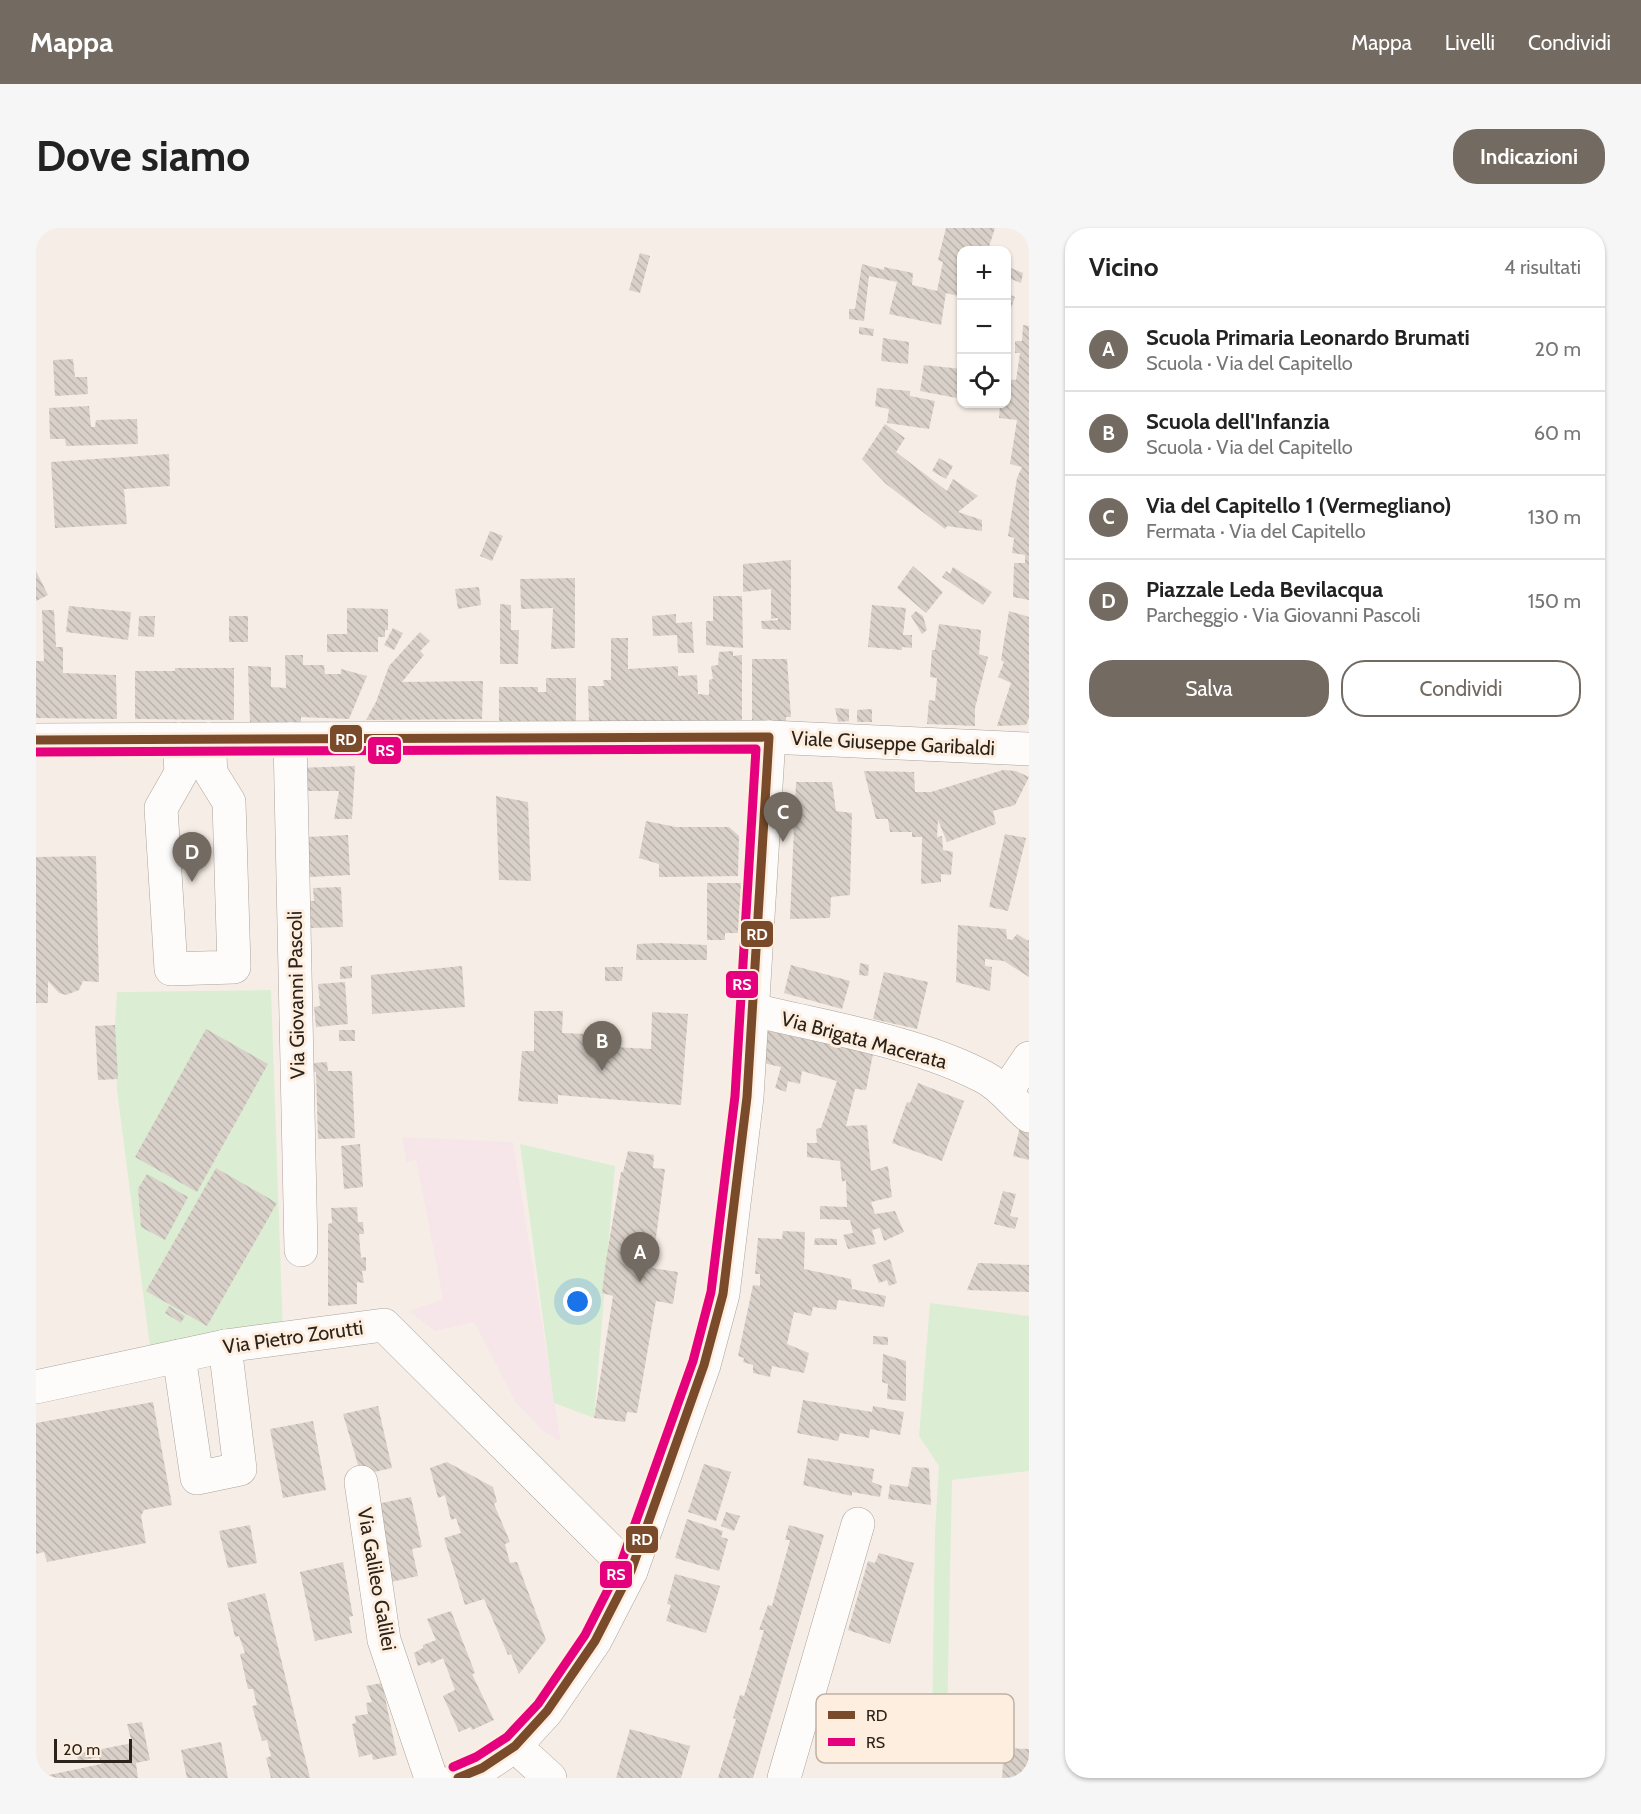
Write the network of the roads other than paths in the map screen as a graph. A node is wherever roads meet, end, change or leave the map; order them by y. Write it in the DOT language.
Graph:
graph roads {
  1 [pos="769,737"];
  2 [pos="194,739"];
  3 [pos="290,739"];
  4 [pos="36,740"];
  5 [pos="1029,749"];
  6 [pos="754,1010"];
  7 [pos="1029,1058"];
  8 [pos="1006,1092"];
  9 [pos="1029,1116"];
  10 [pos="301,1250"];
  11 [pos="225,1346"];
  12 [pos="179,1356"];
  13 [pos="36,1387"];
  14 [pos="361,1482"];
  15 [pos="858,1524"];
  16 [pos="632,1571"];
  17 [pos="515,1746"];
  18 [pos="431,1778"];
  19 [pos="458,1778"];
  20 [pos="550,1778"];
  21 [pos="784,1778"];
  1 -- 3 [label="street, Viale Giuseppe Garibaldi"];
  1 -- 5 [label="street, Viale Giuseppe Garibaldi"];
  1 -- 6 [label="street"];
  2 -- 2 [label="street"];
  2 -- 3 [label="street, Viale Giuseppe Garibaldi"];
  2 -- 4 [label="street, Viale Giuseppe Garibaldi"];
  3 -- 10 [label="street, Via Giovanni Pascoli"];
  6 -- 8 [label="street, Via Brigata Macerata"];
  6 -- 16 [label="street"];
  7 -- 8 [label="street"];
  8 -- 9 [label="street, Via Brigata Macerata"];
  11 -- 12 [label="street, Via Pietro Zorutti"];
  11 -- 12 [label="street"];
  11 -- 16 [label="street, Via Pietro Zorutti"];
  12 -- 13 [label="street, Via Pietro Zorutti"];
  14 -- 18 [label="street, Via Galileo Galilei"];
  15 -- 21 [label="street"];
  16 -- 17 [label="street"];
  17 -- 19 [label="street"];
  17 -- 20 [label="street"];
}
